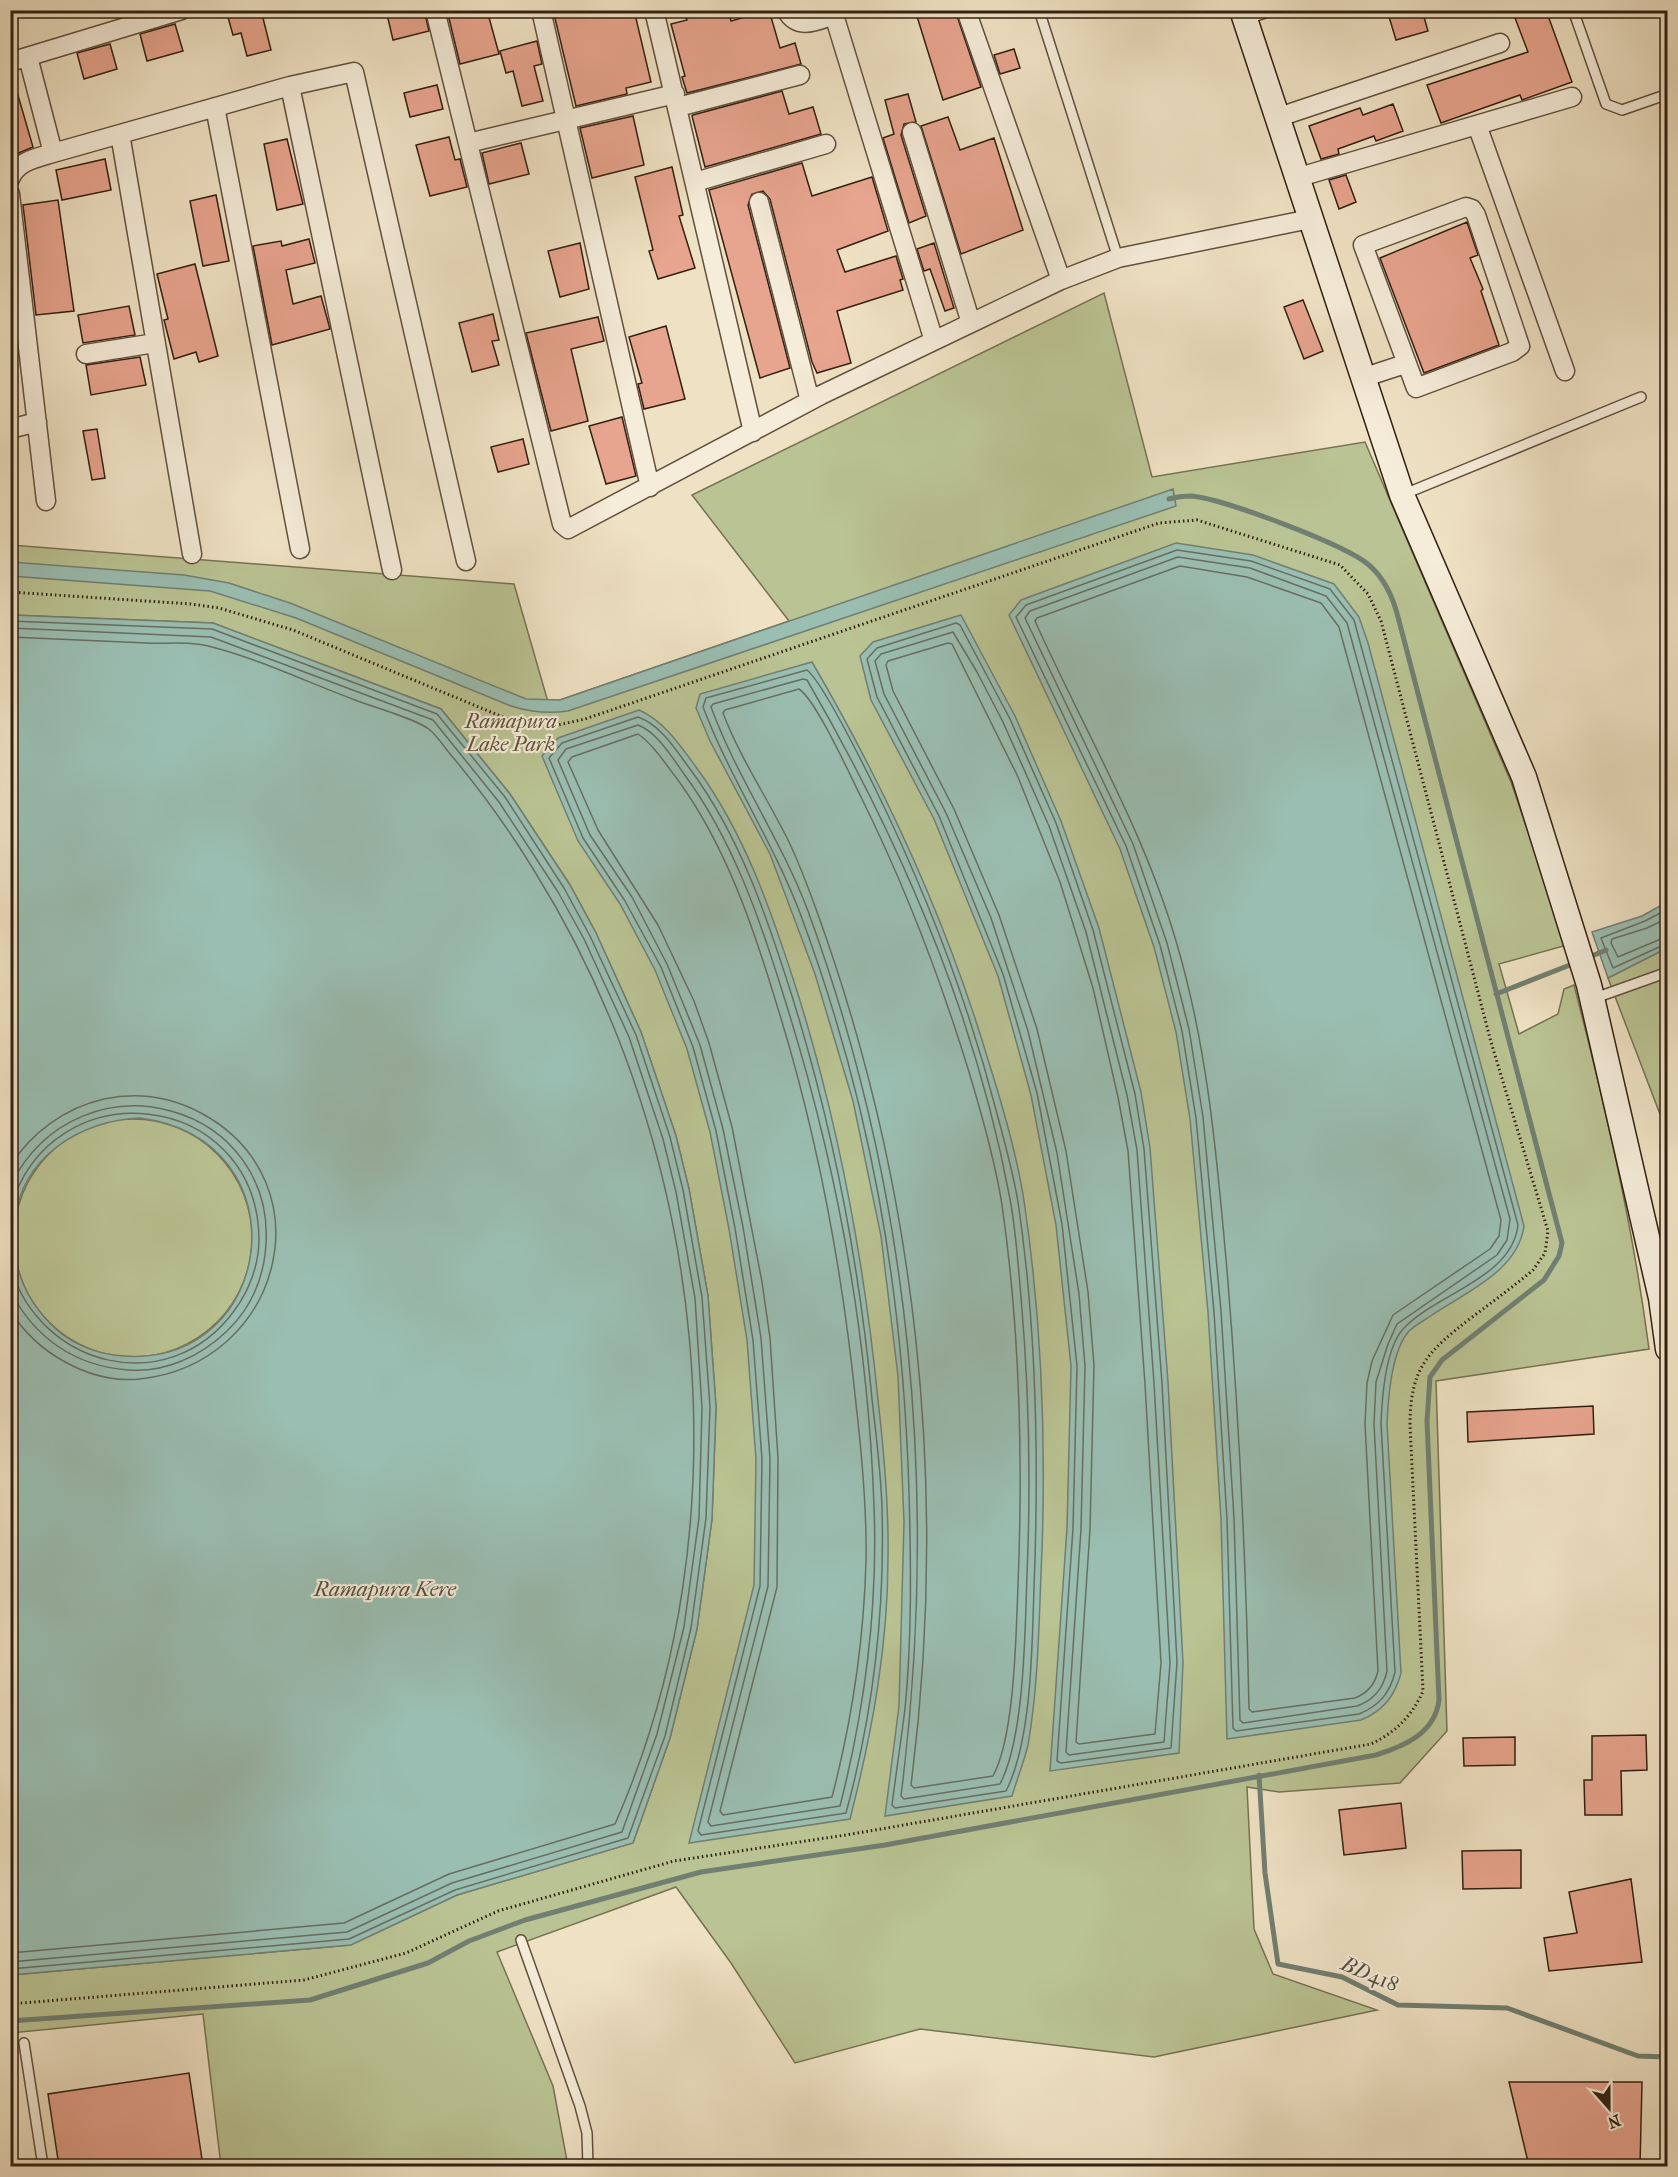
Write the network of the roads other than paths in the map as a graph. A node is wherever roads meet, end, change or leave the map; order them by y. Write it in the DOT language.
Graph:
graph roads {
  1 [pos="182,10"];
  2 [pos="435,10"];
  3 [pos="541,10"];
  4 [pos="654,10"];
  5 [pos="786,10"];
  6 [pos="966,10"];
  7 [pos="1039,10"];
  8 [pos="1274,10"];
  9 [pos="1573,10"];
  10 [pos="1243,15"];
  11 [pos="1500,43"];
  12 [pos="19,59"];
  13 [pos="800,75"];
  14 [pos="290,86"];
  15 [pos="1668,94"];
  16 [pos="1572,97"];
  17 [pos="676,101"];
  18 [pos="215,107"];
  19 [pos="1275,118"];
  20 [pos="567,120"];
  21 [pos="1477,125"];
  22 [pos="912,132"];
  23 [pos="120,134"];
  24 [pos="468,143"];
  25 [pos="826,144"];
  26 [pos="53,153"];
  27 [pos="10,178"];
  28 [pos="1296,178"];
  29 [pos="695,182"];
  30 [pos="10,194"];
  31 [pos="759,202"];
  32 [pos="1310,219"];
  33 [pos="1118,258"];
  34 [pos="1061,280"];
  35 [pos="970,324"];
  36 [pos="18,333"];
  37 [pos="934,341"];
  38 [pos="155,343"];
  39 [pos="86,354"];
  40 [pos="1405,364"];
  41 [pos="1565,371"];
  42 [pos="1362,378"];
  43 [pos="1641,397"];
  44 [pos="810,400"];
  45 [pos="37,422"];
  46 [pos="10,429"];
  47 [pos="753,432"];
  48 [pos="650,487"];
  49 [pos="1402,495"];
  50 [pos="46,501"];
  51 [pos="300,549"];
  52 [pos="192,554"];
  53 [pos="466,561"];
  54 [pos="392,570"];
  55 [pos="1668,972"];
  56 [pos="1591,992"];
  57 [pos="1668,1349"];
  58 [pos="521,1940"];
  59 [pos="24,2043"];
  60 [pos="43,2166"];
  61 [pos="588,2166"];
  1 -- 12 [label="street"];
  2 -- 24 [label="street"];
  3 -- 20 [label="street"];
  4 -- 17 [label="street"];
  5 -- 37 [label="street"];
  6 -- 34 [label="street"];
  7 -- 33 [label="lane"];
  8 -- 10 [label="lane"];
  9 -- 15 [label="lane"];
  10 -- 19 [label="main road"];
  11 -- 19 [label="street"];
  12 -- 26 [label="street"];
  13 -- 17 [label="street"];
  14 -- 18 [label="street"];
  14 -- 53 [label="street"];
  14 -- 54 [label="street"];
  16 -- 21 [label="street"];
  17 -- 20 [label="street"];
  17 -- 29 [label="street"];
  18 -- 23 [label="street"];
  18 -- 51 [label="street"];
  19 -- 28 [label="main road"];
  20 -- 24 [label="street"];
  20 -- 48 [label="street"];
  21 -- 28 [label="street"];
  21 -- 41 [label="street"];
  22 -- 35 [label="street"];
  23 -- 26 [label="street"];
  23 -- 38 [label="street"];
  24 -- 48 [label="street"];
  25 -- 29 [label="street"];
  26 -- 27 [label="street"];
  28 -- 32 [label="main road"];
  29 -- 47 [label="street"];
  30 -- 36 [label="street"];
  31 -- 44 [label="street"];
  32 -- 33 [label="street"];
  32 -- 42 [label="main road"];
  33 -- 34 [label="street"];
  34 -- 35 [label="street"];
  35 -- 37 [label="street"];
  36 -- 45 [label="street"];
  37 -- 44 [label="street"];
  38 -- 39 [label="street"];
  38 -- 52 [label="street"];
  40 -- 40 [label="street"];
  40 -- 42 [label="street"];
  42 -- 49 [label="main road"];
  43 -- 49 [label="lane"];
  44 -- 47 [label="street"];
  45 -- 46 [label="street"];
  45 -- 50 [label="street"];
  47 -- 48 [label="street"];
  49 -- 56 [label="main road"];
  55 -- 56 [label="lane"];
  56 -- 57 [label="main road"];
  58 -- 61 [label="lane"];
  59 -- 60 [label="lane"];
}
